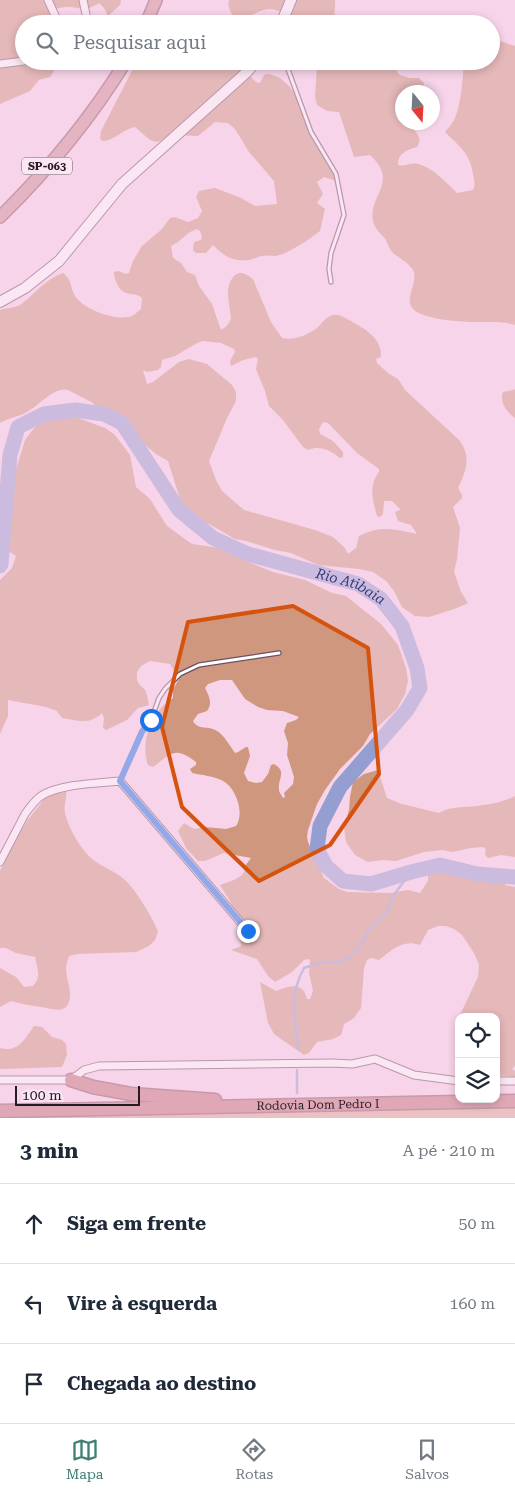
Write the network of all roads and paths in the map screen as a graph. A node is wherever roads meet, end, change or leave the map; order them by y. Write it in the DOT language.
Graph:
graph roads {
  1 [pos="48,0"];
  2 [pos="82,0"];
  3 [pos="156,0"];
  4 [pos="290,0"];
  5 [pos="56,15"];
  6 [pos="86,15"];
  7 [pos="150,15"];
  8 [pos="285,15"];
  9 [pos="15,62"];
  10 [pos="0,64"];
  11 [pos="120,70"];
  12 [pos="249,70"];
  13 [pos="288,70"];
  14 [pos="0,217"];
  15 [pos="331,282"];
  16 [pos="0,302"];
  17 [pos="279,653"];
  18 [pos="120,781"];
  19 [pos="0,862"];
  20 [pos="248,931"];
  21 [pos="0,1080"];
  22 [pos="71,1080"];
  23 [pos="455,1080"];
  24 [pos="500,1081"];
  25 [pos="515,1081"];
  26 [pos="515,1101"];
  27 [pos="307,1106"];
  28 [pos="0,1111"];
  1 -- 5 [label="street"];
  2 -- 6 [label="street"];
  3 -- 7 [label="highway"];
  4 -- 8 [label="main road"];
  9 -- 10 [label="street"];
  11 -- 14 [label="highway, SP-063"];
  12 -- 16 [label="main road"];
  13 -- 15 [label="lane"];
  17 -- 18 [label="lane"];
  18 -- 19 [label="street"];
  18 -- 20 [label="street"];
  21 -- 22 [label="street"];
  22 -- 23 [label="street"];
  22 -- 27 [label="highway"];
  24 -- 25 [label="street"];
  26 -- 27 [label="highway, Rodovia Dom Pedro I"];
  27 -- 28 [label="highway, Rodovia Dom Pedro I"];
}
